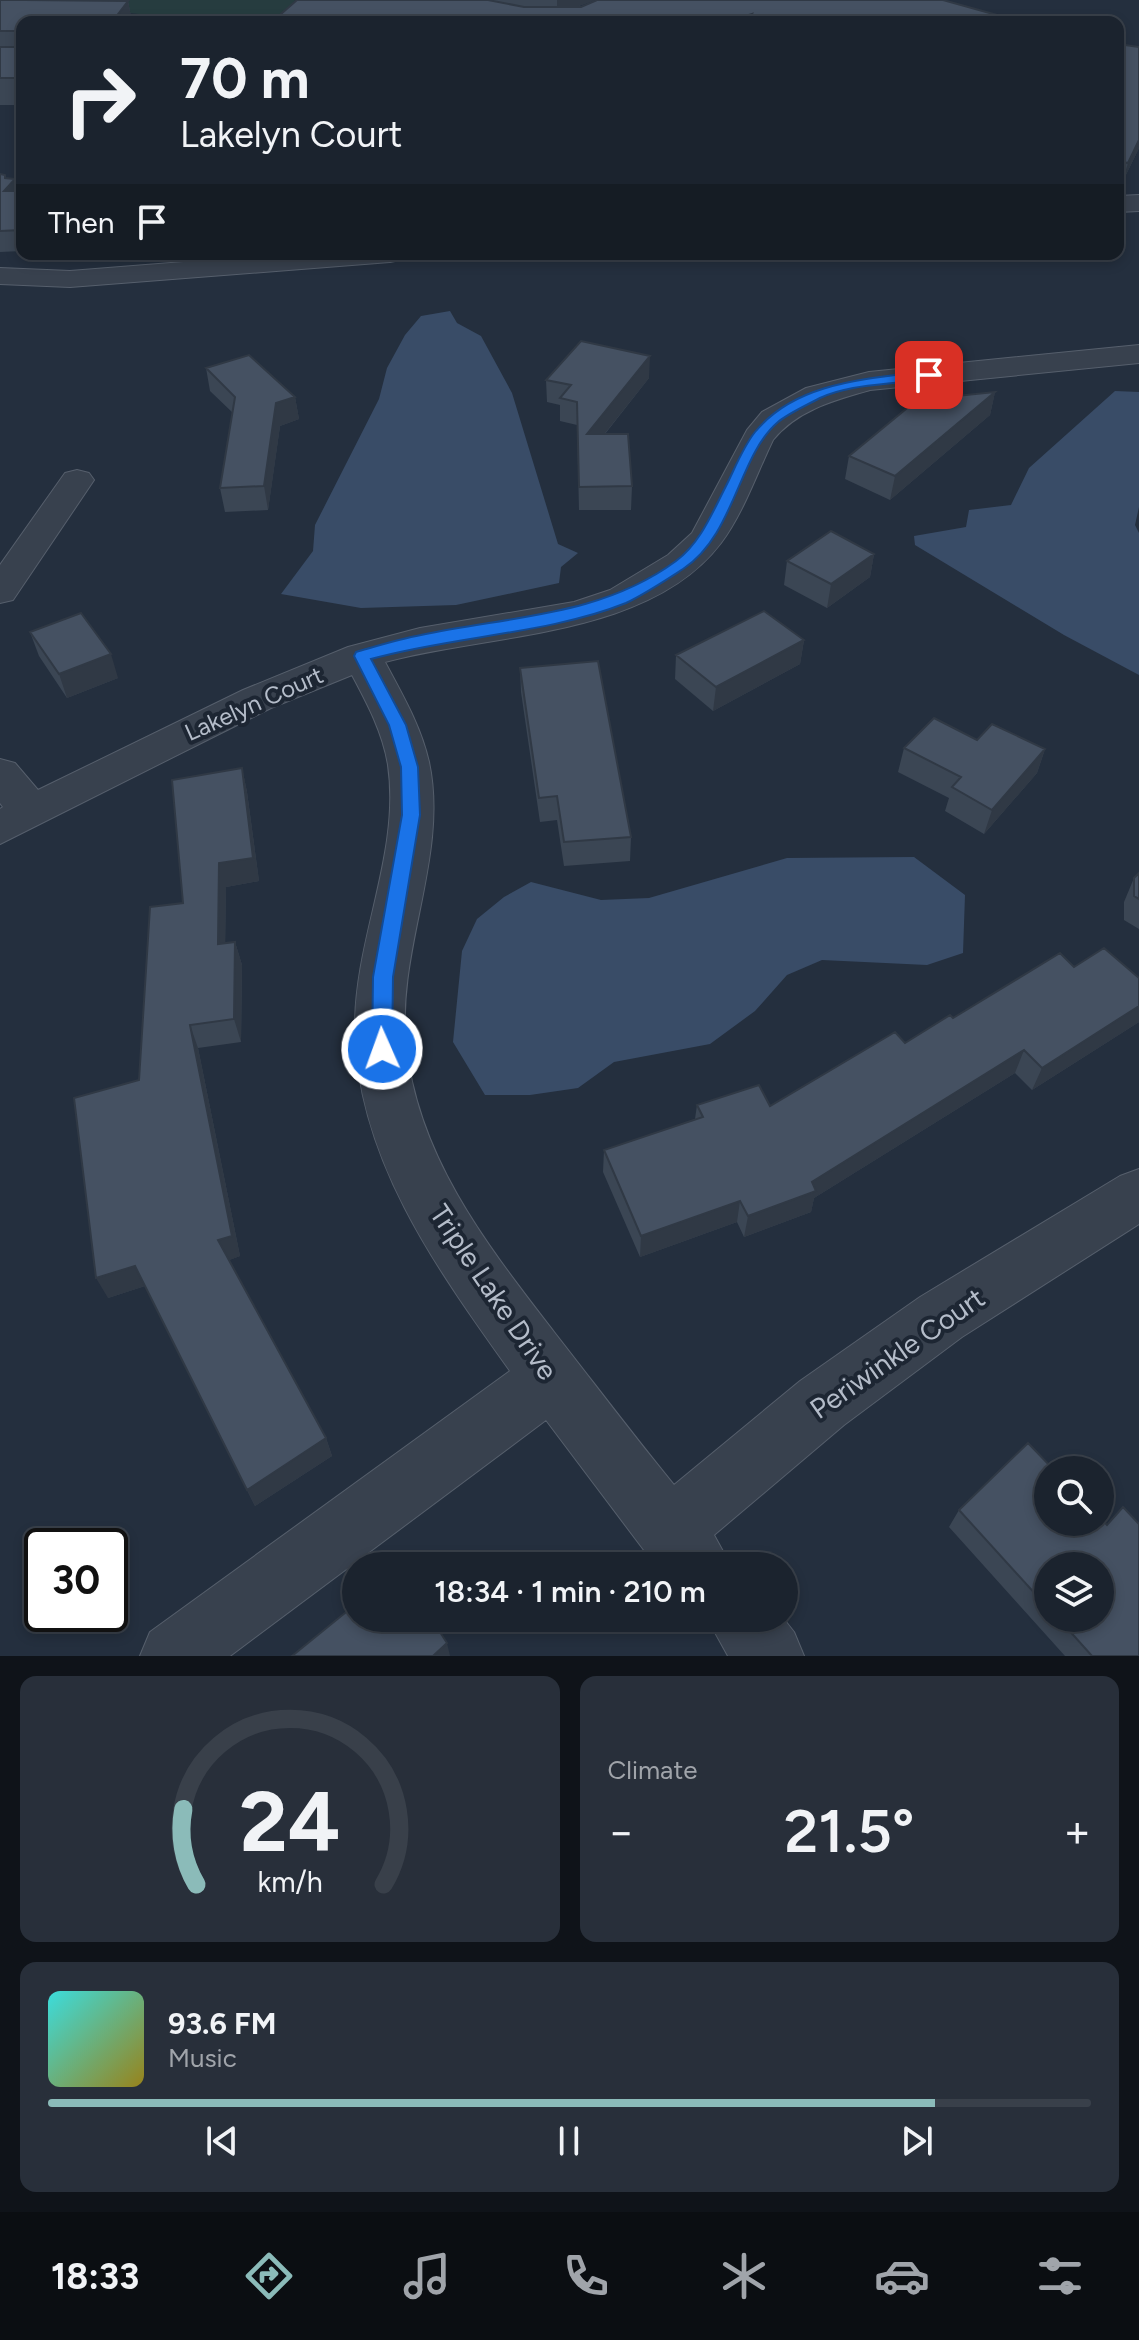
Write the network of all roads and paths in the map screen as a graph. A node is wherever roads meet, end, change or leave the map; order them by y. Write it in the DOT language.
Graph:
graph roads {
  1 [pos="232,260"];
  2 [pos="0,276"];
  3 [pos="1139,354"];
  4 [pos="77,480"];
  5 [pos="0,592"];
  6 [pos="362,656"];
  7 [pos="0,774"];
  8 [pos="16,820"];
  9 [pos="1139,1194"];
  10 [pos="552,1378"];
  11 [pos="684,1548"];
  12 [pos="752,1632"];
  13 [pos="174,1656"];
  14 [pos="770,1656"];
  1 -- 2 [label="street"];
  3 -- 6 [label="street, Lakelyn Court"];
  4 -- 5 [label="street"];
  6 -- 8 [label="street, Lakelyn Court"];
  6 -- 10 [label="street, Triple Lake Drive"];
  7 -- 8 [label="street"];
  9 -- 11 [label="street, Periwinkle Court"];
  10 -- 11 [label="street, Triple Lake Drive"];
  10 -- 13 [label="street"];
  12 -- 14 [label="street"];
}
